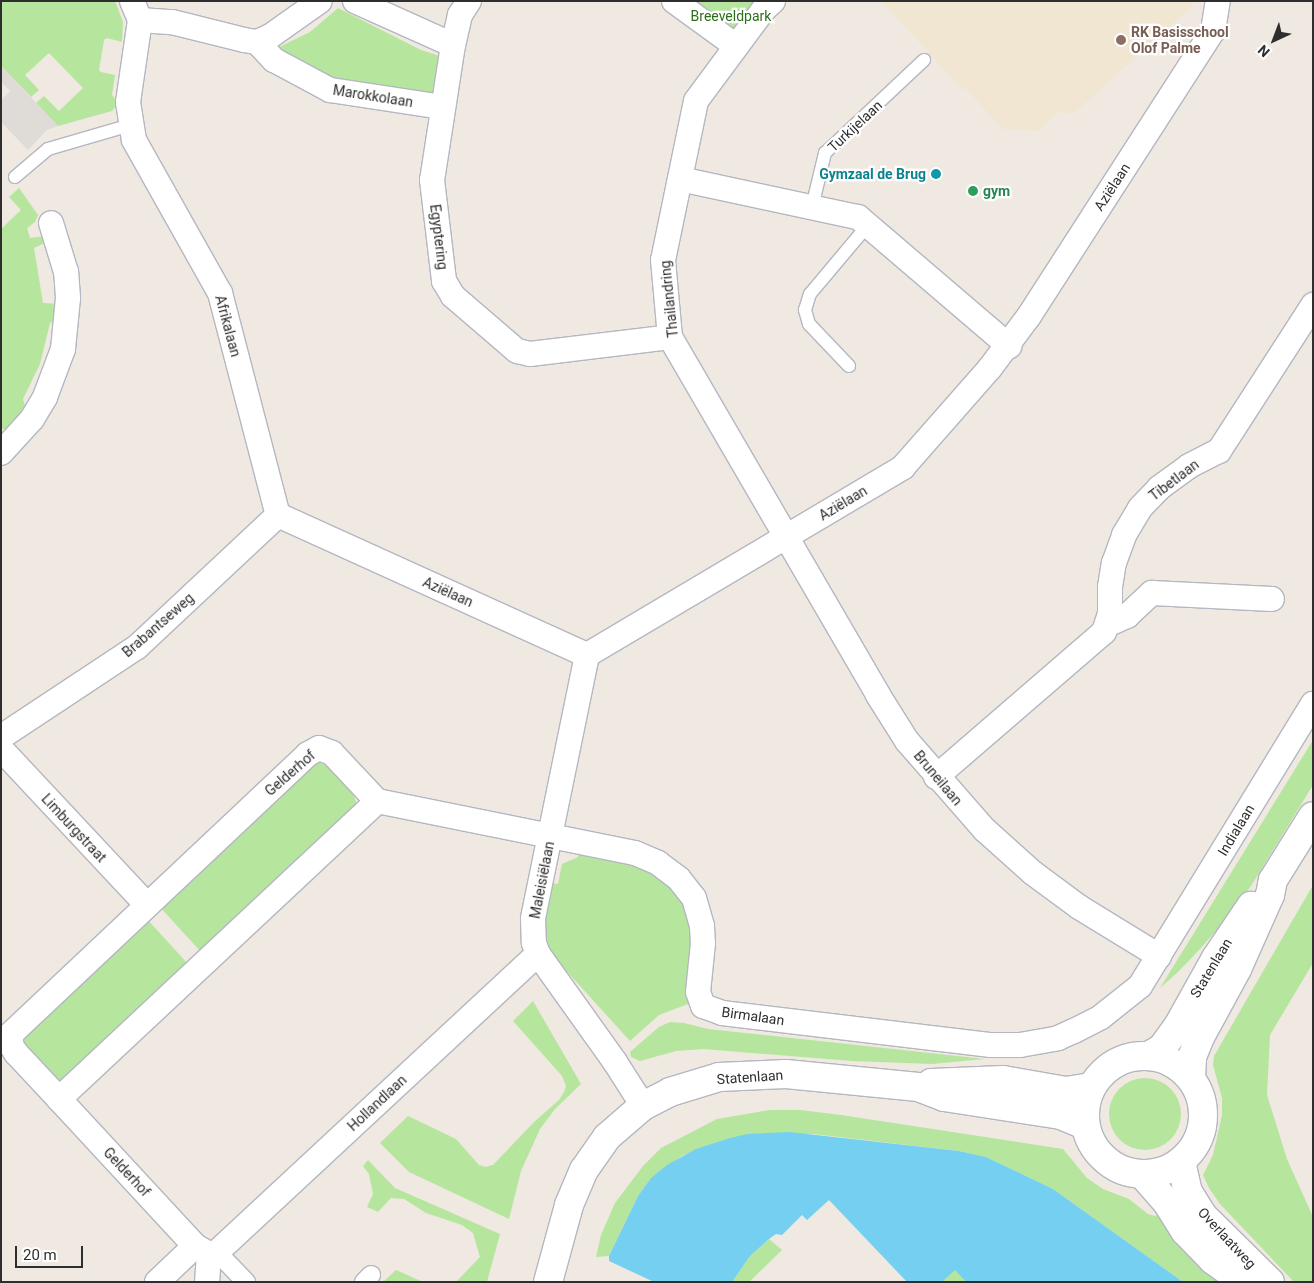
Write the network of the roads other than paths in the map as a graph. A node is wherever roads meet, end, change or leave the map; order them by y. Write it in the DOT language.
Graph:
graph roads {
  1 [pos="320,1"];
  2 [pos="354,1"];
  3 [pos="469,1"];
  4 [pos="674,1"];
  5 [pos="773,1"];
  6 [pos="1218,1"];
  7 [pos="136,11"];
  8 [pos="257,42"];
  9 [pos="453,45"];
  10 [pos="736,46"];
  11 [pos="924,60"];
  12 [pos="443,107"];
  13 [pos="130,125"];
  14 [pos="15,177"];
  15 [pos="680,179"];
  16 [pos="812,207"];
  17 [pos="51,223"];
  18 [pos="868,225"];
  19 [pos="1313,305"];
  20 [pos="670,337"];
  21 [pos="1009,346"];
  22 [pos="849,366"];
  23 [pos="1,453"];
  24 [pos="278,515"];
  25 [pos="786,536"];
  26 [pos="1272,600"];
  27 [pos="1109,624"];
  28 [pos="587,655"];
  29 [pos="1313,704"];
  30 [pos="1,737"];
  31 [pos="1,750"];
  32 [pos="936,776"];
  33 [pos="377,801"];
  34 [pos="1313,816"];
  35 [pos="550,836"];
  36 [pos="1274,880"];
  37 [pos="146,905"];
  38 [pos="538,954"];
  39 [pos="1159,956"];
  40 [pos="1150,1055"];
  41 [pos="1191,1078"];
  42 [pos="918,1087"];
  43 [pos="1090,1087"];
  44 [pos="58,1098"];
  45 [pos="643,1106"];
  46 [pos="1084,1125"];
  47 [pos="1181,1162"];
  48 [pos="1143,1175"];
  49 [pos="201,1253"];
  50 [pos="157,1282"];
  51 [pos="207,1282"];
  52 [pos="246,1282"];
  53 [pos="548,1282"];
  54 [pos="1243,1282"];
  55 [pos="1270,1282"];
  1 -- 8 [label="street"];
  2 -- 9 [label="street"];
  3 -- 9 [label="street, Egyptering"];
  4 -- 10 [label="street"];
  5 -- 10 [label="street, Thailandring"];
  6 -- 21 [label="street, Aziëlaan"];
  7 -- 8 [label="street"];
  7 -- 13 [label="street, Afrikalaan"];
  8 -- 12 [label="street, Marokkolaan"];
  9 -- 12 [label="street, Egyptering"];
  10 -- 15 [label="street, Thailandring"];
  11 -- 16 [label="lane, Turkijelaan"];
  12 -- 20 [label="street, Egyptering"];
  13 -- 14 [label="lane"];
  13 -- 24 [label="street, Afrikalaan"];
  15 -- 16 [label="street"];
  15 -- 20 [label="street, Thailandring"];
  16 -- 18 [label="street"];
  17 -- 23 [label="street"];
  18 -- 21 [label="street"];
  18 -- 22 [label="lane"];
  19 -- 27 [label="street, Tibetlaan"];
  20 -- 25 [label="street, Thailandring"];
  21 -- 25 [label="street, Aziëlaan"];
  24 -- 28 [label="street, Aziëlaan"];
  24 -- 30 [label="street, Brabantseweg"];
  25 -- 28 [label="street, Aziëlaan"];
  25 -- 32 [label="street, Bruneilaan"];
  26 -- 27 [label="street"];
  27 -- 32 [label="street"];
  28 -- 35 [label="street, Maleisiëlaan"];
  29 -- 39 [label="street, Indialaan"];
  31 -- 37 [label="street, Limburgstraat"];
  32 -- 39 [label="street, Bruneilaan"];
  33 -- 35 [label="street, Birmalaan"];
  33 -- 37 [label="street, Gelderhof"];
  33 -- 44 [label="street"];
  34 -- 36 [label="main road, Statenlaan"];
  35 -- 38 [label="street, Maleisiëlaan"];
  35 -- 39 [label="street, Birmalaan"];
  36 -- 40 [label="main road, Statenlaan"];
  36 -- 41 [label="main road, Statenlaan"];
  37 -- 44 [label="street, Gelderhof"];
  38 -- 45 [label="street, Maleisiëlaan"];
  38 -- 49 [label="street, Hollandlaan"];
  40 -- 41 [label="main road"];
  40 -- 43 [label="main road"];
  41 -- 47 [label="main road"];
  42 -- 43 [label="main road, Statenlaan"];
  42 -- 45 [label="main road, Statenlaan"];
  42 -- 46 [label="main road, Statenlaan"];
  43 -- 46 [label="main road"];
  44 -- 49 [label="street, Gelderhof"];
  45 -- 53 [label="main road, Statenlaan"];
  46 -- 48 [label="main road"];
  47 -- 48 [label="main road"];
  47 -- 55 [label="main road, Overlaatweg"];
  48 -- 54 [label="main road, Overlaatweg"];
  49 -- 50 [label="street, Hollandlaan"];
  49 -- 51 [label="street"];
  49 -- 52 [label="street"];
}
